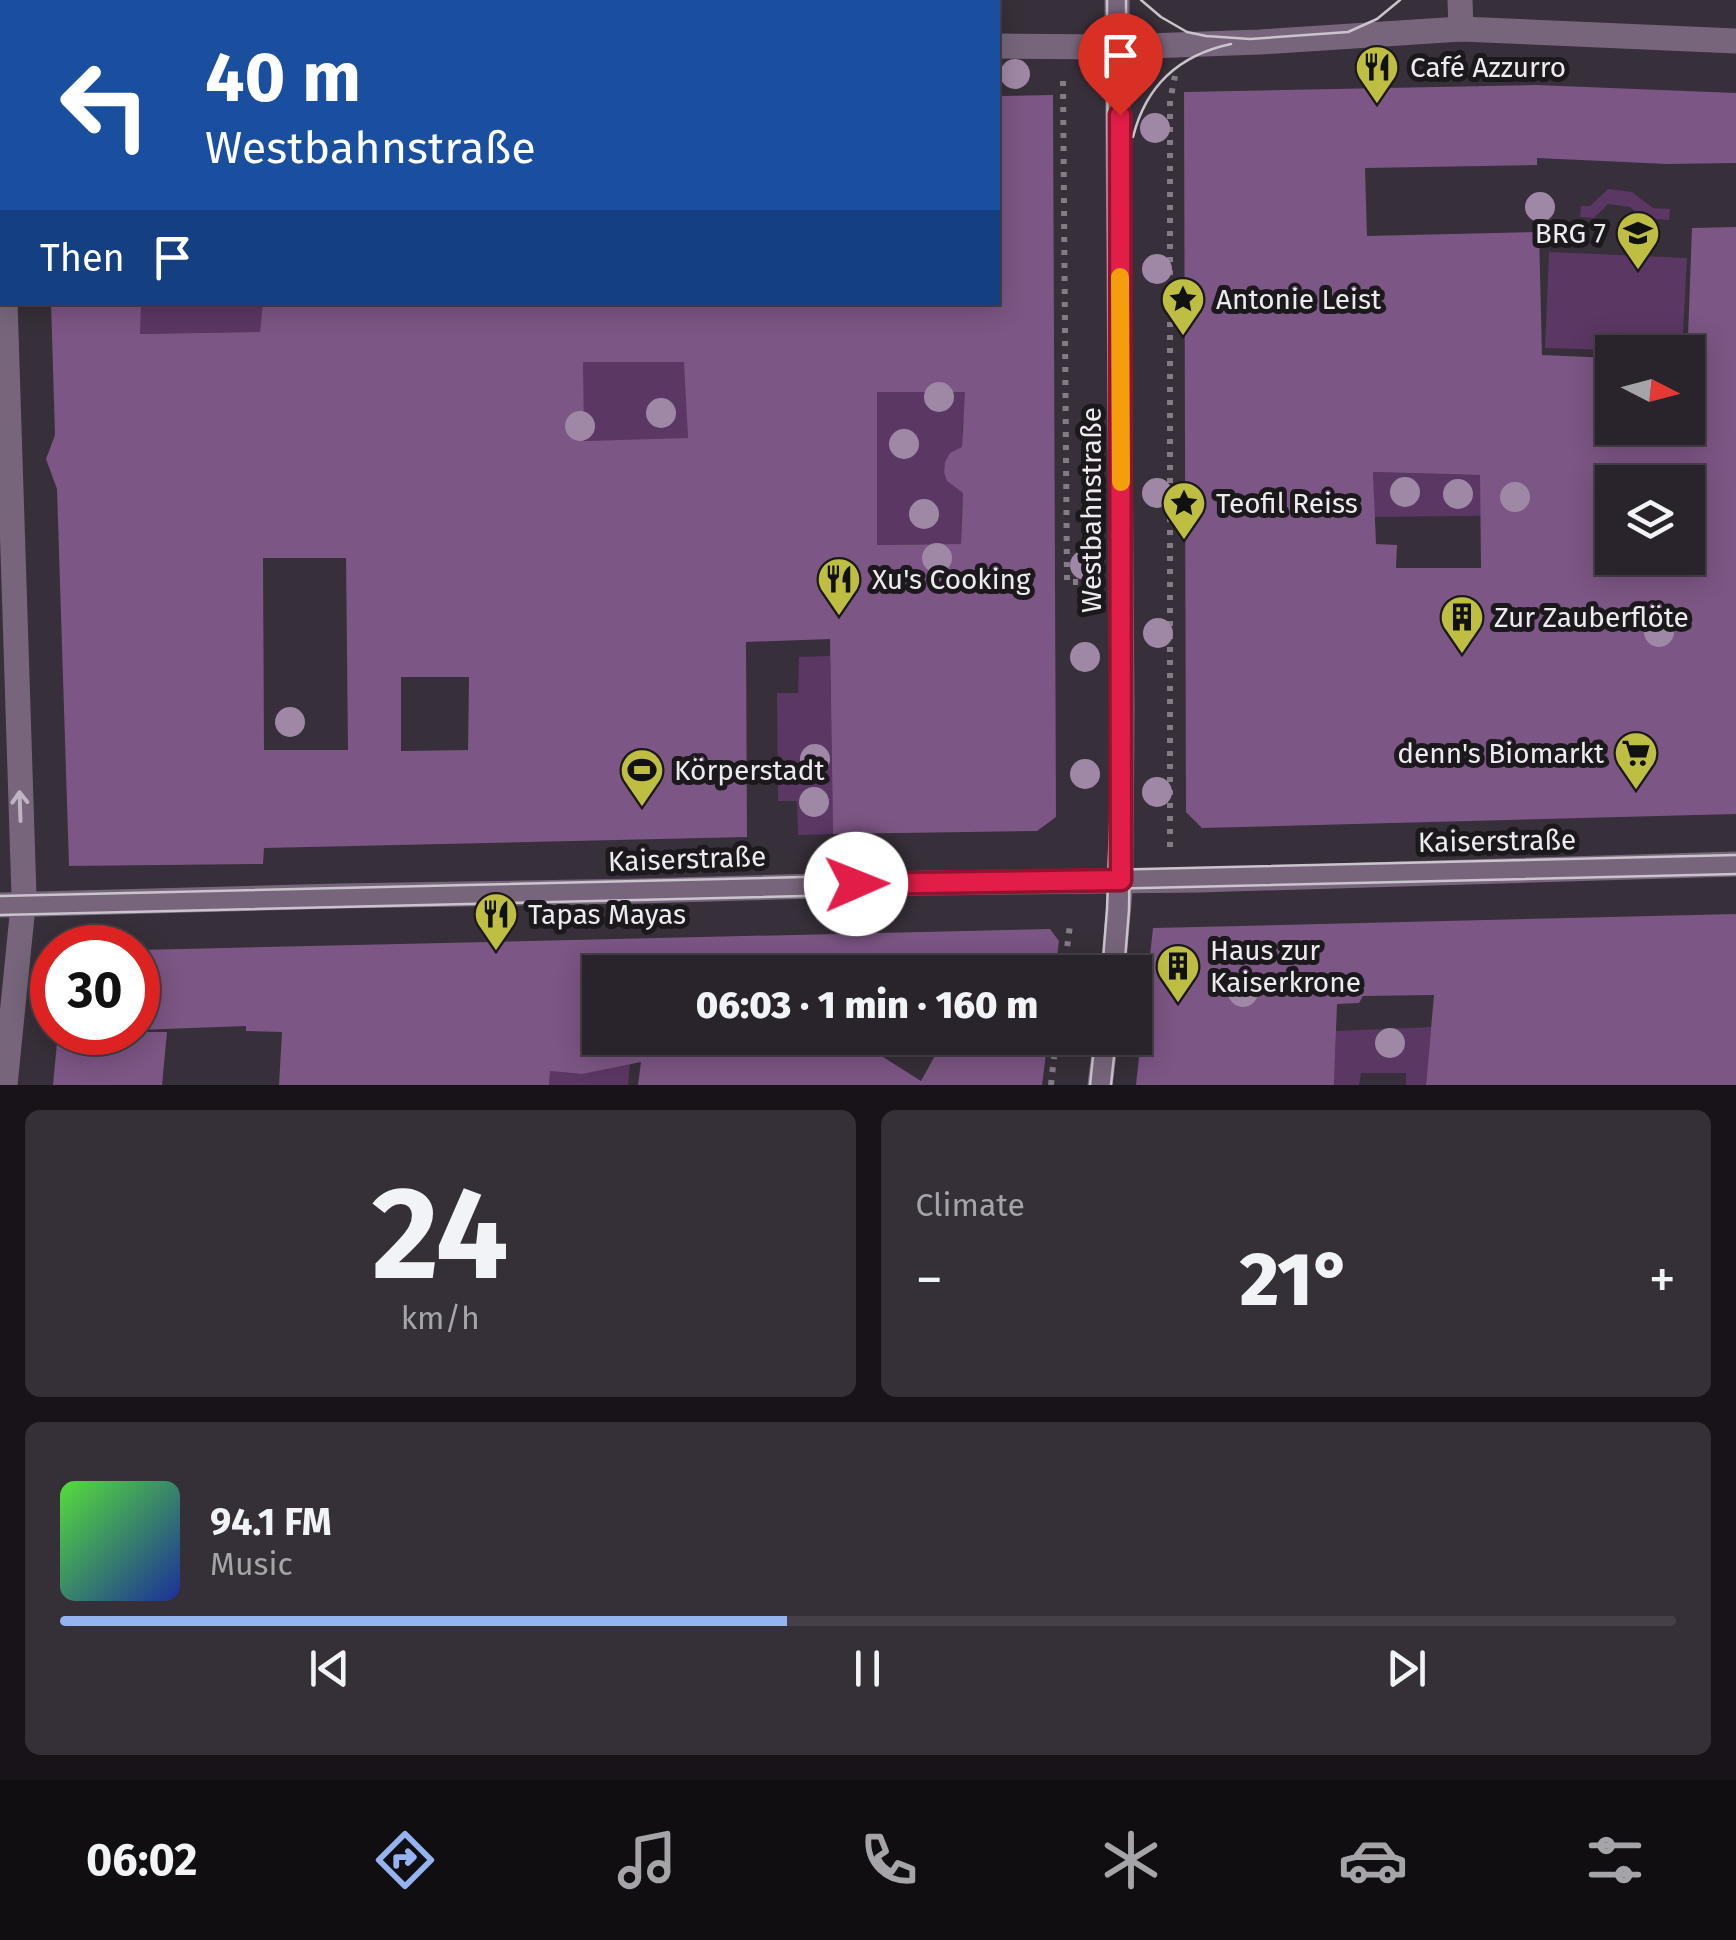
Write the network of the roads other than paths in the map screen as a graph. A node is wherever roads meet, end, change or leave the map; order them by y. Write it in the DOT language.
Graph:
graph roads {
  1 [pos="1117,0"];
  2 [pos="1460,0"];
  3 [pos="1460,30"];
  4 [pos="1736,41"];
  5 [pos="1000,46"];
  6 [pos="1119,47"];
  7 [pos="5,305"];
  8 [pos="1736,864"];
  9 [pos="1121,880"];
  10 [pos="12,905"];
  11 [pos="1114,955"];
  12 [pos="1104,1055"];
  13 [pos="5,1085"];
  14 [pos="1100,1085"];
  1 -- 6 [label="street, Westbahnstraße"];
  2 -- 3 [label="street"];
  3 -- 4 [label="street"];
  3 -- 6 [label="street"];
  5 -- 6 [label="street"];
  6 -- 9 [label="street, Westbahnstraße"];
  10 -- 7 [label="street, one-way"];
  8 -- 9 [label="street, Kaiserstraße"];
  9 -- 10 [label="street, Kaiserstraße"];
  9 -- 11 [label="street, Westbahnstraße"];
  10 -- 13 [label="street"];
  12 -- 14 [label="street"];
}
